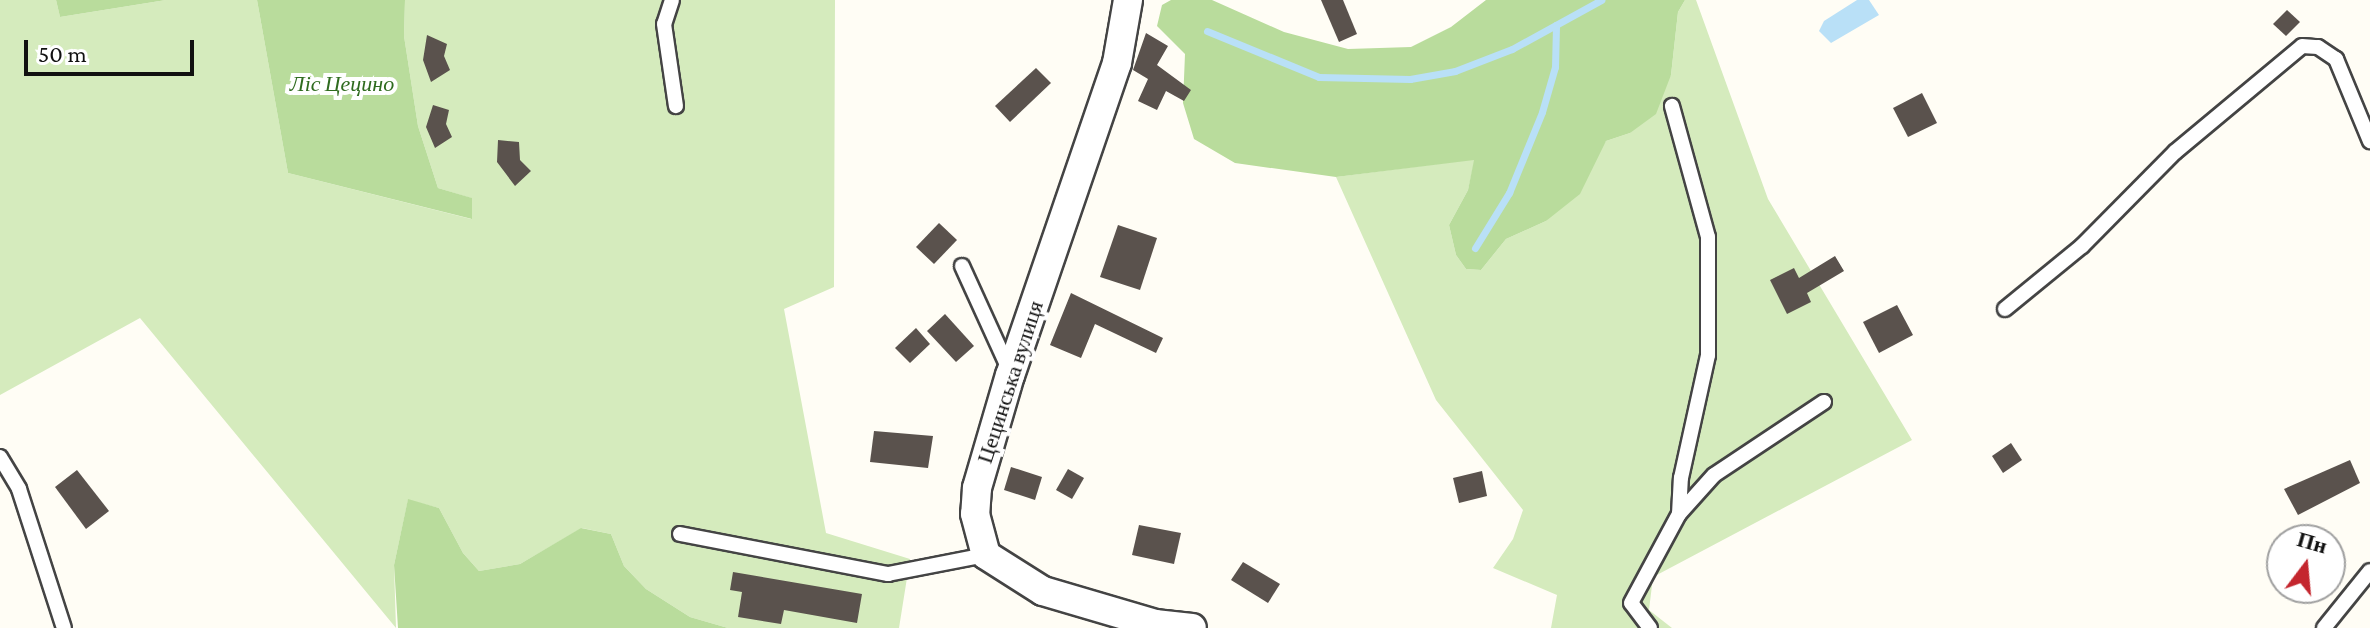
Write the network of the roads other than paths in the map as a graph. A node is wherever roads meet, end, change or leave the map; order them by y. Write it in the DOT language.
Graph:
graph roads {
  1 [pos="672,0"];
  2 [pos="1128,0"];
  3 [pos="676,106"];
  4 [pos="1672,106"];
  5 [pos="2370,141"];
  6 [pos="962,266"];
  7 [pos="2005,309"];
  8 [pos="1010,375"];
  9 [pos="1824,402"];
  10 [pos="0,457"];
  11 [pos="1679,514"];
  12 [pos="680,534"];
  13 [pos="986,555"];
  14 [pos="2370,571"];
  15 [pos="64,628"];
  16 [pos="1192,628"];
  17 [pos="1650,628"];
  18 [pos="2324,628"];
  1 -- 3 [label="lane"];
  2 -- 8 [label="street, Цецинська вулиця"];
  4 -- 11 [label="lane"];
  5 -- 7 [label="lane"];
  6 -- 8 [label="lane"];
  8 -- 13 [label="street, Цецинська вулиця"];
  9 -- 11 [label="lane"];
  10 -- 15 [label="lane"];
  11 -- 17 [label="lane"];
  12 -- 13 [label="lane"];
  13 -- 16 [label="street"];
  14 -- 18 [label="lane"];
}
